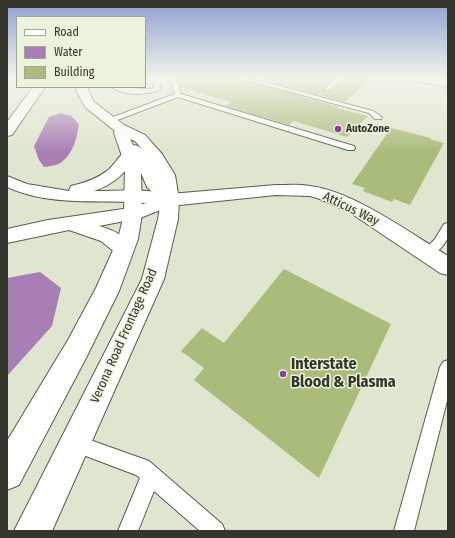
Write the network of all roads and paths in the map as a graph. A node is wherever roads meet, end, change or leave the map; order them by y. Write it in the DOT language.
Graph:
graph roads {
  1 [pos="28,103"];
  2 [pos="89,103"];
  3 [pos="167,103"];
  4 [pos="204,103"];
  5 [pos="337,103"];
  6 [pos="378,117"];
  7 [pos="7,132"];
  8 [pos="121,136"];
  9 [pos="351,148"];
  10 [pos="7,181"];
  11 [pos="50,194"];
  12 [pos="170,200"];
  13 [pos="133,205"];
  14 [pos="69,224"];
  15 [pos="448,227"];
  16 [pos="7,236"];
  17 [pos="124,249"];
  18 [pos="428,253"];
  19 [pos="448,266"];
  20 [pos="448,367"];
  21 [pos="76,444"];
  22 [pos="7,473"];
  23 [pos="150,476"];
  24 [pos="33,531"];
  25 [pos="128,531"];
  26 [pos="215,531"];
  27 [pos="404,531"];
  1 -- 7 [label="main road"];
  2 -- 8 [label="main road"];
  3 -- 8 [label="lane"];
  4 -- 9 [label="lane"];
  5 -- 6 [label="lane"];
  8 -- 11 [label="main road"];
  8 -- 12 [label="main road"];
  8 -- 13 [label="main road"];
  10 -- 11 [label="main road"];
  11 -- 13 [label="main road"];
  12 -- 13 [label="main road, Atticus Way"];
  12 -- 18 [label="main road, Atticus Way"];
  12 -- 21 [label="main road, Verona Road Frontage Road"];
  13 -- 14 [label="main road"];
  13 -- 17 [label="main road"];
  14 -- 16 [label="main road"];
  14 -- 17 [label="main road"];
  15 -- 18 [label="lane"];
  17 -- 22 [label="main road"];
  18 -- 19 [label="main road, Atticus Way"];
  20 -- 27 [label="lane"];
  21 -- 23 [label="lane"];
  21 -- 24 [label="main road, Verona Road Frontage Road"];
  23 -- 25 [label="lane"];
  23 -- 26 [label="lane"];
}
